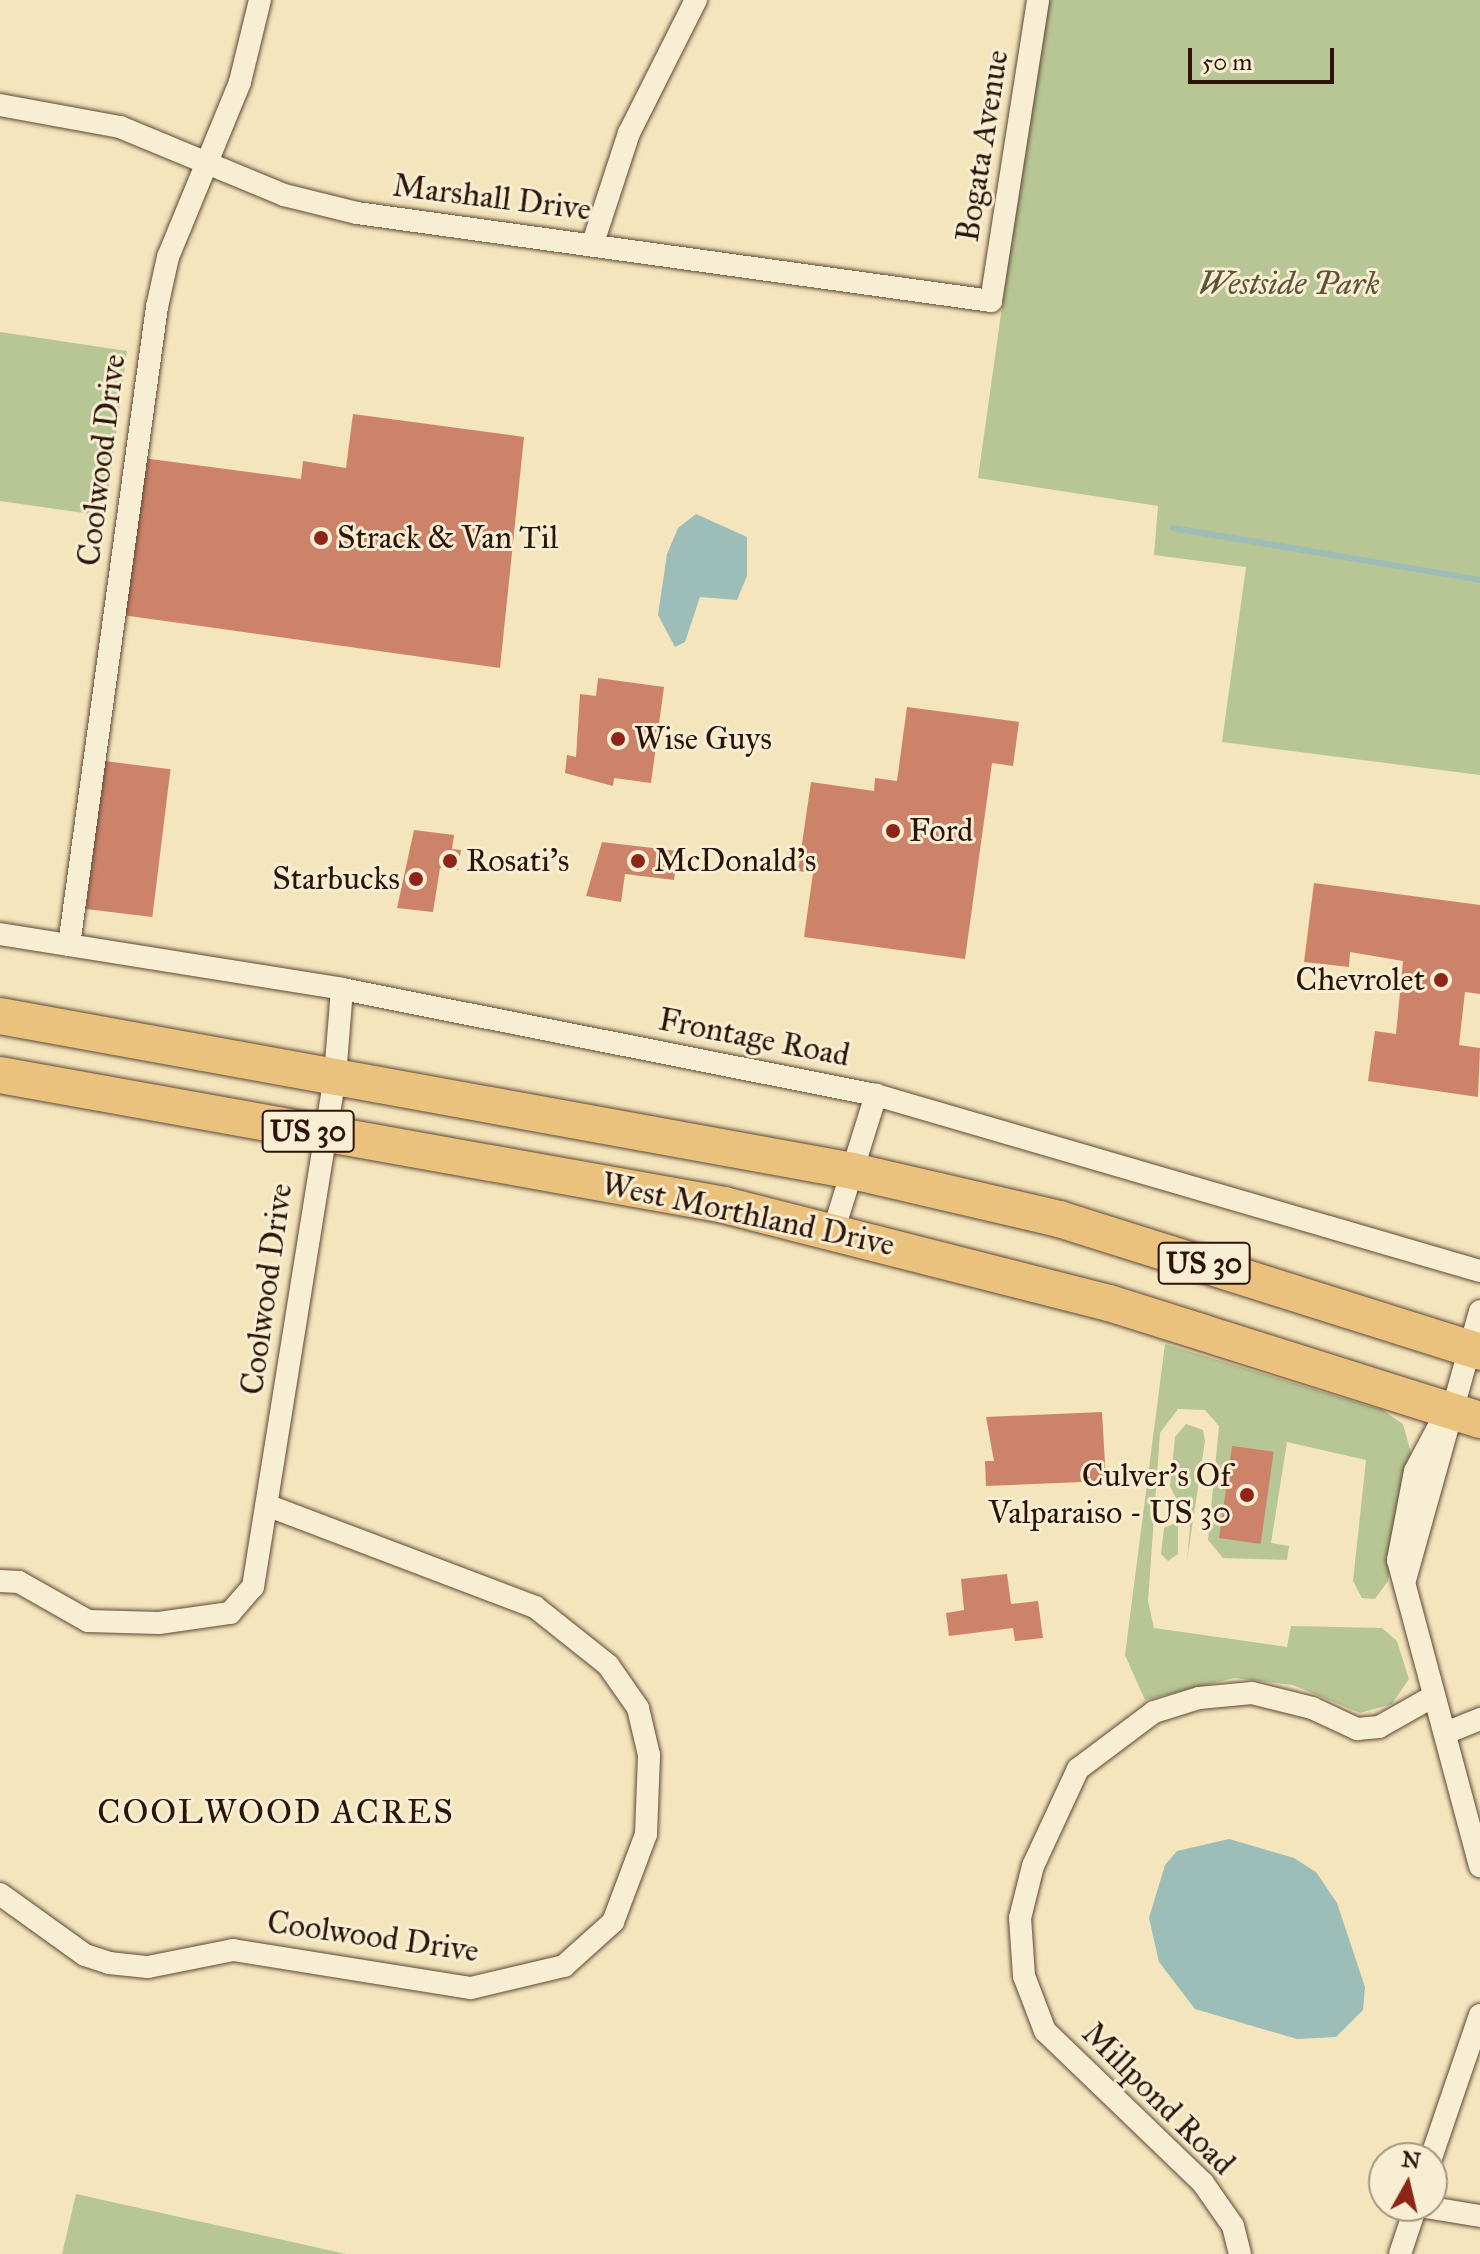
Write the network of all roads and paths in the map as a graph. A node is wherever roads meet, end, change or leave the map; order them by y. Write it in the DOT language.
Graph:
graph roads {
  1 [pos="260,0"];
  2 [pos="696,0"];
  3 [pos="1038,0"];
  4 [pos="0,105"];
  5 [pos="204,163"];
  6 [pos="593,243"];
  7 [pos="991,301"];
  8 [pos="0,934"];
  9 [pos="69,945"];
  10 [pos="342,989"];
  11 [pos="0,1016"];
  12 [pos="0,1075"];
  13 [pos="335,1076"];
  14 [pos="876,1095"];
  15 [pos="325,1134"];
  16 [pos="853,1171"];
  17 [pos="833,1232"];
  18 [pos="1480,1271"];
  19 [pos="1480,1311"];
  20 [pos="1475,1350"];
  21 [pos="1464,1415"];
  22 [pos="267,1505"];
  23 [pos="0,1581"];
  24 [pos="1432,1697"];
  25 [pos="1480,1719"];
  26 [pos="1448,1732"];
  27 [pos="1480,1866"];
  28 [pos="0,1894"];
  29 [pos="1480,2015"];
  30 [pos="1436,2142"];
  31 [pos="1448,2211"];
  32 [pos="1480,2216"];
  33 [pos="1411,2222"];
  34 [pos="1240,2254"];
  35 [pos="1400,2254"];
  1 -- 5 [label="street, Coolwood Drive"];
  2 -- 6 [label="street"];
  3 -- 7 [label="street, Bogata Avenue"];
  4 -- 5 [label="street, Marshall Drive"];
  5 -- 6 [label="street, Marshall Drive"];
  5 -- 9 [label="street, Coolwood Drive"];
  6 -- 7 [label="street, Marshall Drive"];
  8 -- 9 [label="street, Frontage Road"];
  9 -- 10 [label="street, Frontage Road"];
  10 -- 13 [label="street, Coolwood Drive"];
  10 -- 14 [label="street, Frontage Road"];
  11 -- 13 [label="highway, West Morthland Drive / US 30"];
  12 -- 15 [label="highway, West Morthland Drive / US 30"];
  13 -- 15 [label="street, Coolwood Drive"];
  13 -- 16 [label="highway, West Morthland Drive / US 30"];
  14 -- 16 [label="street"];
  14 -- 18 [label="street, Frontage Road"];
  15 -- 17 [label="highway, West Morthland Drive / US 30"];
  15 -- 22 [label="street, Coolwood Drive"];
  16 -- 17 [label="street"];
  16 -- 20 [label="highway, West Morthland Drive / US 30"];
  17 -- 21 [label="highway, West Morthland Drive / US 30"];
  19 -- 20 [label="street"];
  20 -- 21 [label="street"];
  21 -- 24 [label="street"];
  22 -- 23 [label="street, Coolwood Drive"];
  22 -- 28 [label="street, Coolwood Drive"];
  24 -- 26 [label="street"];
  24 -- 34 [label="street, Millpond Road"];
  25 -- 26 [label="street"];
  26 -- 27 [label="street"];
  29 -- 30 [label="street"];
  31 -- 32 [label="street"];
  33 -- 35 [label="street"];
}
